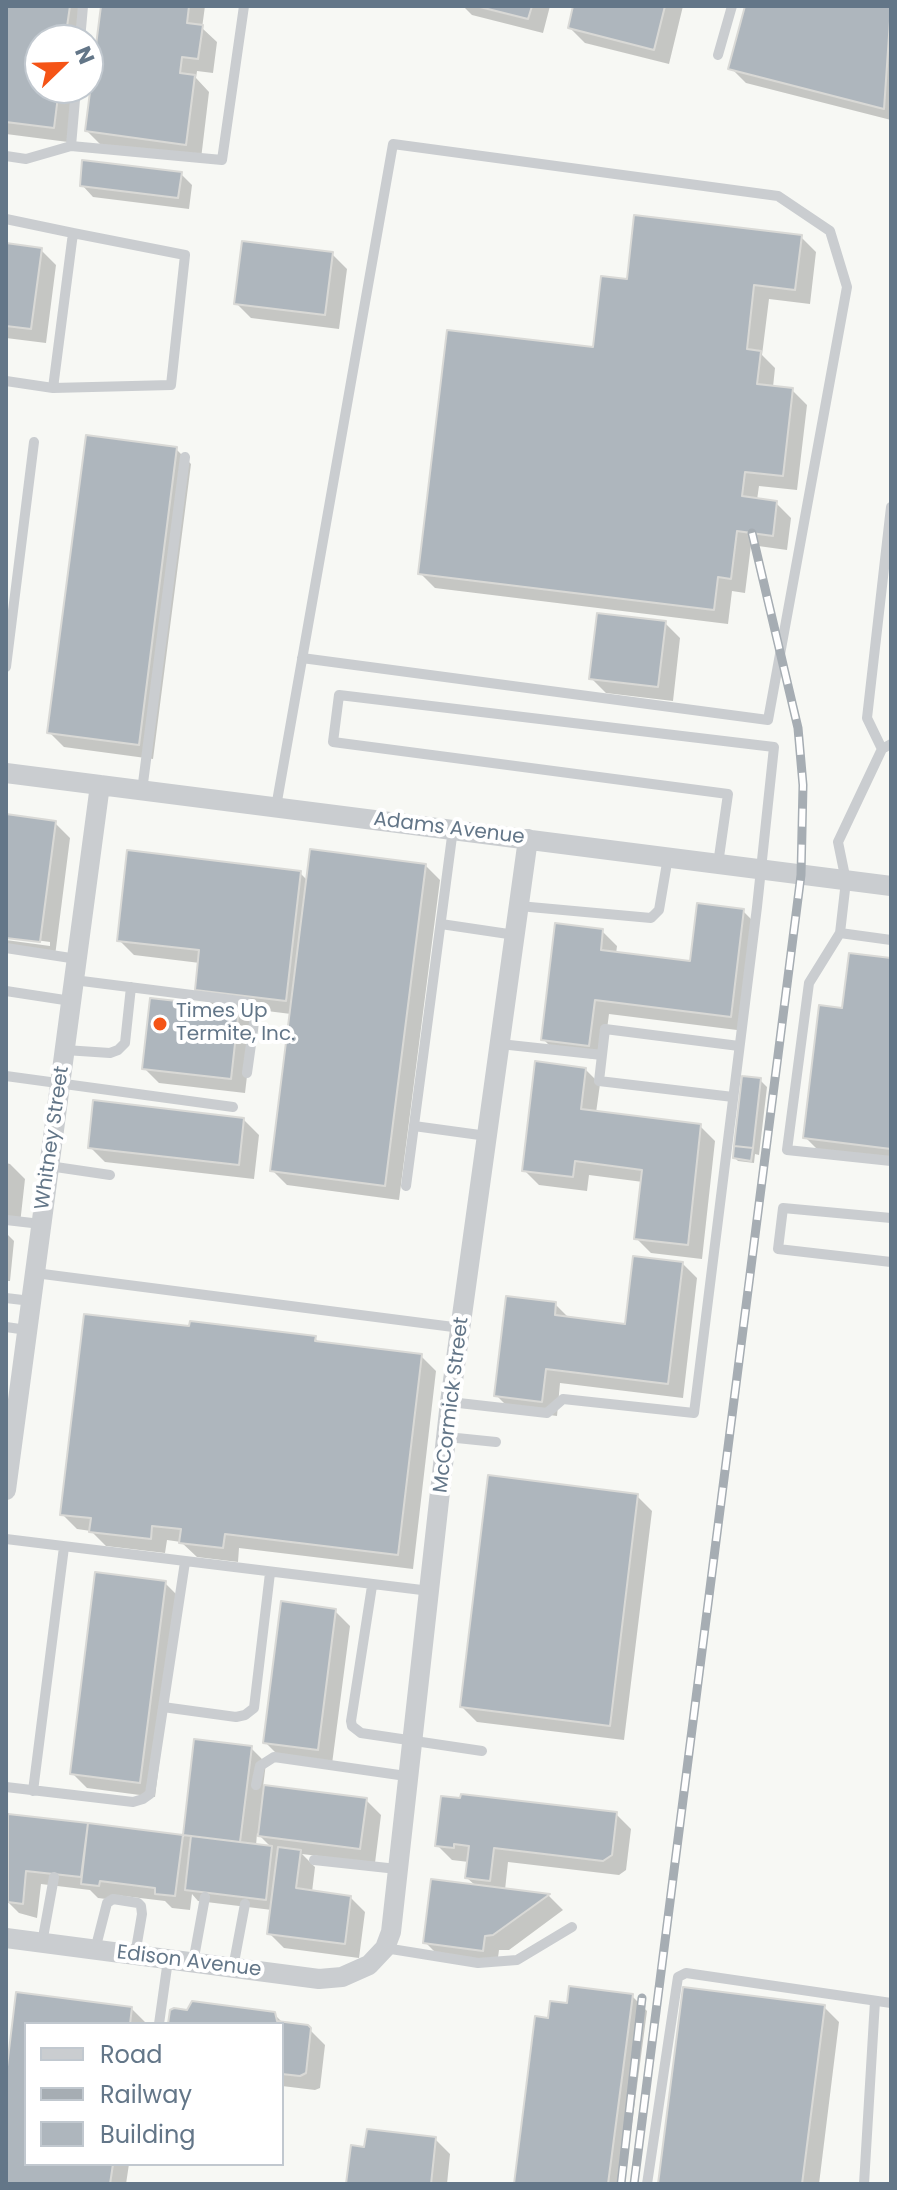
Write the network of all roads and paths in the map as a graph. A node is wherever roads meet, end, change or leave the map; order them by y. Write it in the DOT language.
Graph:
graph roads {
  1 [pos="244,6"];
  2 [pos="732,6"];
  3 [pos="718,55"];
  4 [pos="75,104"];
  5 [pos="71,146"];
  6 [pos="6,156"];
  7 [pos="6,219"];
  8 [pos="73,233"];
  9 [pos="6,381"];
  10 [pos="53,388"];
  11 [pos="34,442"];
  12 [pos="185,457"];
  13 [pos="891,507"];
  14 [pos="302,658"];
  15 [pos="6,667"];
  16 [pos="886,747"];
  17 [pos="6,773"];
  18 [pos="100,785"];
  19 [pos="142,791"];
  20 [pos="276,807"];
  21 [pos="453,829"];
  22 [pos="528,839"];
  23 [pos="668,857"];
  24 [pos="718,864"];
  25 [pos="762,870"];
  26 [pos="846,881"];
  27 [pos="891,886"];
  28 [pos="519,906"];
  29 [pos="441,924"];
  30 [pos="840,933"];
  31 [pos="515,935"];
  32 [pos="891,940"];
  33 [pos="6,948"];
  34 [pos="77,959"];
  35 [pos="74,980"];
  36 [pos="131,987"];
  37 [pos="6,991"];
  38 [pos="71,1001"];
  39 [pos="500,1044"];
  40 [pos="739,1046"];
  41 [pos="65,1050"];
  42 [pos="602,1055"];
  43 [pos="247,1073"];
  44 [pos="6,1076"];
  45 [pos="60,1085"];
  46 [pos="733,1097"];
  47 [pos="233,1107"];
  48 [pos="414,1126"];
  49 [pos="487,1136"];
  50 [pos="891,1161"];
  51 [pos="49,1166"];
  52 [pos="110,1175"];
  53 [pos="406,1186"];
  54 [pos="891,1218"];
  55 [pos="6,1220"];
  56 [pos="41,1224"];
  57 [pos="891,1262"];
  58 [pos="35,1273"];
  59 [pos="6,1298"];
  60 [pos="31,1301"];
  61 [pos="6,1327"];
  62 [pos="461,1328"];
  63 [pos="27,1330"];
  64 [pos="13,1386"];
  65 [pos="450,1402"];
  66 [pos="447,1437"];
  67 [pos="496,1442"];
  68 [pos="9,1444"];
  69 [pos="6,1490"];
  70 [pos="6,1539"];
  71 [pos="64,1547"];
  72 [pos="185,1562"];
  73 [pos="270,1573"];
  74 [pos="372,1586"];
  75 [pos="430,1591"];
  76 [pos="163,1707"];
  77 [pos="411,1739"];
  78 [pos="482,1751"];
  79 [pos="406,1776"];
  80 [pos="256,1785"];
  81 [pos="6,1787"];
  82 [pos="33,1791"];
  83 [pos="314,1860"];
  84 [pos="397,1869"];
  85 [pos="54,1877"];
  86 [pos="205,1897"];
  87 [pos="245,1904"];
  88 [pos="572,1927"];
  89 [pos="6,1938"];
  90 [pos="42,1943"];
  91 [pos="385,1948"];
  92 [pos="95,1950"];
  93 [pos="135,1955"];
  94 [pos="168,1960"];
  95 [pos="193,1963"];
  96 [pos="233,1968"];
  97 [pos="875,2001"];
  98 [pos="891,2003"];
  99 [pos="159,2022"];
  100 [pos="647,2184"];
  101 [pos="864,2184"];
  1 -- 5 [label="lane"];
  2 -- 3 [label="lane"];
  4 -- 5 [label="lane"];
  5 -- 6 [label="lane"];
  7 -- 8 [label="lane"];
  8 -- 10 [label="lane"];
  8 -- 10 [label="lane"];
  9 -- 10 [label="lane"];
  11 -- 15 [label="lane"];
  12 -- 19 [label="lane"];
  13 -- 16 [label="lane"];
  14 -- 14 [label="lane"];
  14 -- 20 [label="lane"];
  16 -- 26 [label="lane"];
  17 -- 18 [label="street, Adams Avenue"];
  18 -- 19 [label="street, Adams Avenue"];
  18 -- 34 [label="street, Whitney Street"];
  19 -- 20 [label="street, Adams Avenue"];
  20 -- 21 [label="street, Adams Avenue"];
  21 -- 22 [label="street, Adams Avenue"];
  21 -- 29 [label="lane"];
  22 -- 23 [label="street, Adams Avenue"];
  22 -- 28 [label="street, McCormick Street"];
  23 -- 24 [label="street, Adams Avenue"];
  23 -- 28 [label="lane"];
  24 -- 25 [label="street, Adams Avenue"];
  24 -- 25 [label="lane"];
  25 -- 26 [label="street, Adams Avenue"];
  25 -- 40 [label="lane"];
  26 -- 27 [label="street, Adams Avenue"];
  26 -- 30 [label="lane"];
  28 -- 31 [label="street, McCormick Street"];
  29 -- 31 [label="lane"];
  29 -- 48 [label="lane"];
  30 -- 32 [label="lane"];
  30 -- 50 [label="lane"];
  31 -- 39 [label="street, McCormick Street"];
  33 -- 34 [label="lane"];
  34 -- 35 [label="street, Whitney Street"];
  35 -- 36 [label="lane"];
  35 -- 38 [label="street, Whitney Street"];
  36 -- 41 [label="lane"];
  36 -- 43 [label="lane"];
  37 -- 38 [label="lane"];
  38 -- 41 [label="street, Whitney Street"];
  39 -- 42 [label="lane"];
  39 -- 49 [label="street, McCormick Street"];
  40 -- 42 [label="lane"];
  40 -- 46 [label="lane"];
  41 -- 45 [label="street, Whitney Street"];
  42 -- 46 [label="lane"];
  44 -- 45 [label="lane"];
  45 -- 47 [label="lane"];
  45 -- 51 [label="street, Whitney Street"];
  46 -- 65 [label="lane"];
  48 -- 49 [label="lane"];
  48 -- 53 [label="lane"];
  49 -- 62 [label="street, McCormick Street"];
  51 -- 52 [label="lane"];
  51 -- 56 [label="street, Whitney Street"];
  54 -- 57 [label="lane"];
  55 -- 56 [label="lane"];
  56 -- 58 [label="street, Whitney Street"];
  58 -- 60 [label="street, Whitney Street"];
  58 -- 62 [label="lane"];
  59 -- 60 [label="lane"];
  60 -- 63 [label="street, Whitney Street"];
  61 -- 63 [label="lane"];
  62 -- 65 [label="street, McCormick Street"];
  63 -- 64 [label="street, Whitney Street"];
  64 -- 68 [label="street, Whitney Street"];
  65 -- 66 [label="street, McCormick Street"];
  66 -- 67 [label="lane"];
  66 -- 75 [label="street, McCormick Street"];
  68 -- 69 [label="street, Whitney Street"];
  70 -- 71 [label="lane"];
  71 -- 72 [label="lane"];
  71 -- 82 [label="lane"];
  72 -- 73 [label="lane"];
  72 -- 76 [label="lane"];
  73 -- 74 [label="lane"];
  73 -- 76 [label="lane"];
  74 -- 75 [label="lane"];
  74 -- 77 [label="lane"];
  75 -- 77 [label="street, McCormick Street"];
  76 -- 82 [label="lane"];
  77 -- 78 [label="lane"];
  77 -- 79 [label="street, McCormick Street"];
  79 -- 80 [label="lane"];
  79 -- 84 [label="street, McCormick Street"];
  81 -- 82 [label="lane"];
  83 -- 84 [label="lane"];
  84 -- 91 [label="street, McCormick Street"];
  85 -- 90 [label="lane"];
  86 -- 95 [label="lane"];
  87 -- 96 [label="lane"];
  88 -- 91 [label="lane"];
  89 -- 90 [label="street, Edison Avenue"];
  90 -- 92 [label="street, Edison Avenue"];
  91 -- 96 [label="street, Edison Avenue"];
  92 -- 93 [label="street, Edison Avenue"];
  92 -- 93 [label="lane"];
  93 -- 94 [label="street, Edison Avenue"];
  94 -- 95 [label="street, Edison Avenue"];
  94 -- 99 [label="lane"];
  95 -- 96 [label="street, Edison Avenue"];
  97 -- 98 [label="lane"];
  97 -- 100 [label="lane"];
  97 -- 101 [label="lane"];
}
